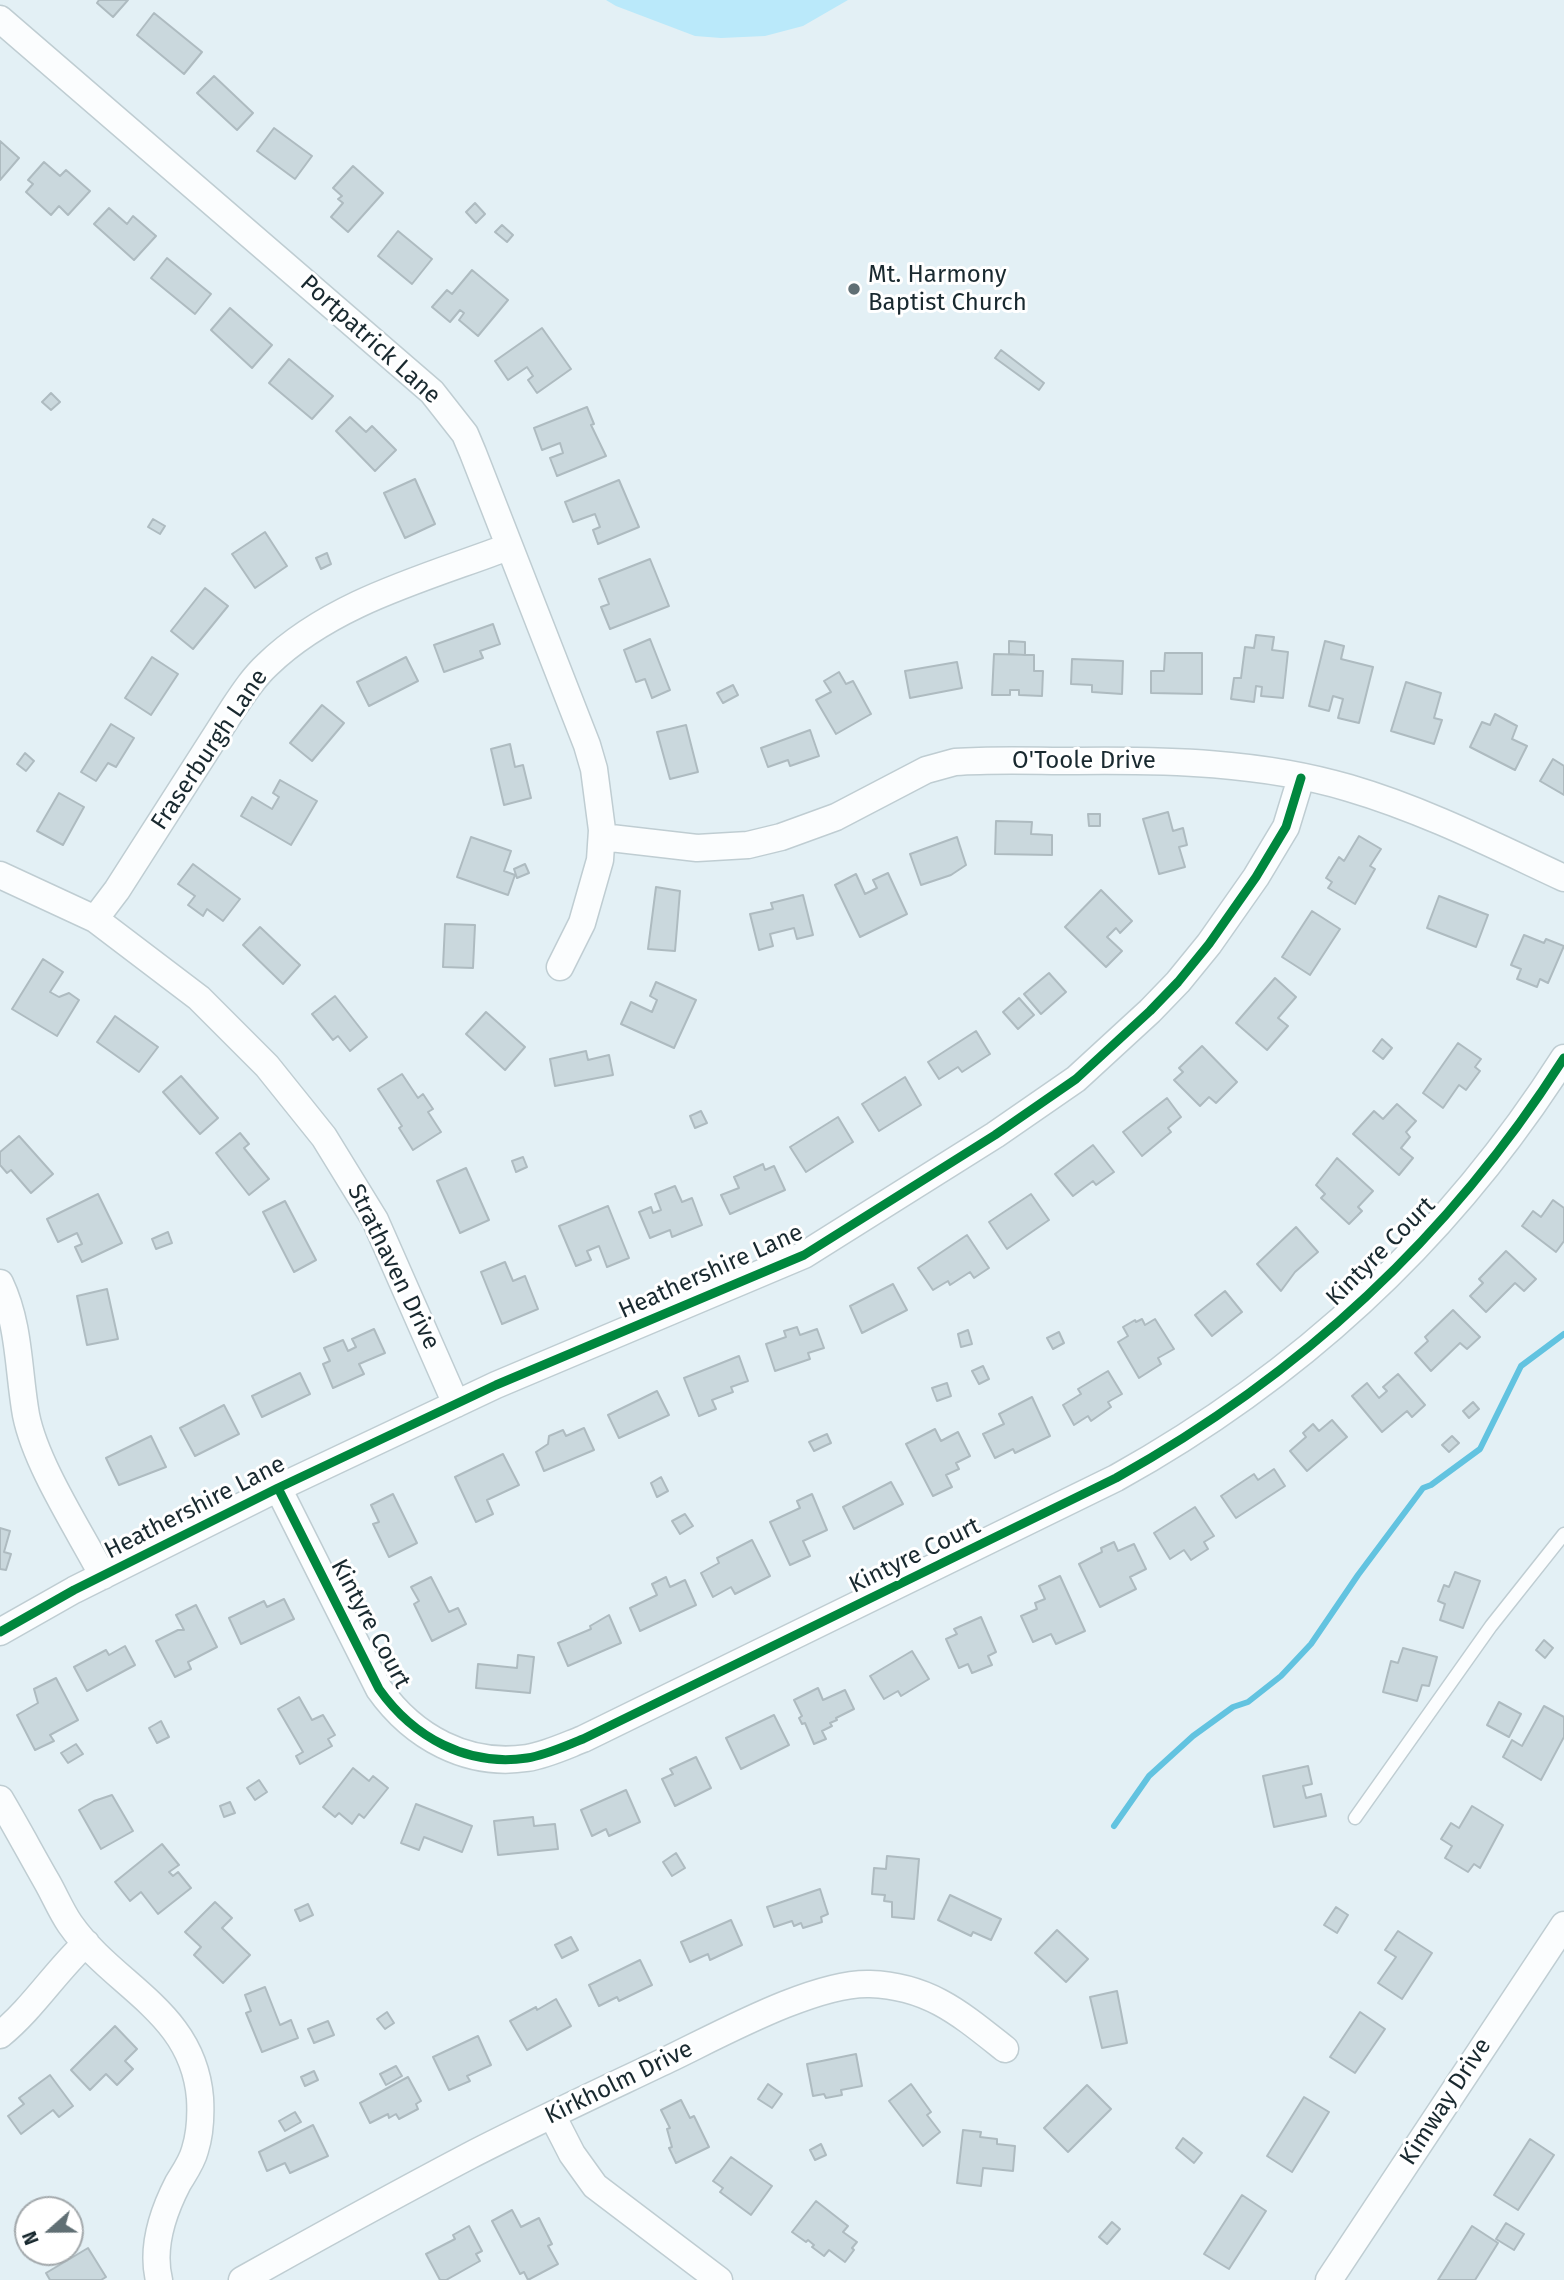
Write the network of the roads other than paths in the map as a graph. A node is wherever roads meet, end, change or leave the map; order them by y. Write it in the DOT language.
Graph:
graph roads {
  1 [pos="0,19"];
  2 [pos="508,547"];
  3 [pos="1301,778"];
  4 [pos="602,837"];
  5 [pos="0,874"];
  6 [pos="1564,878"];
  7 [pos="95,919"];
  8 [pos="560,967"];
  9 [pos="1564,1058"];
  10 [pos="0,1283"];
  11 [pos="456,1404"];
  12 [pos="278,1488"];
  13 [pos="1564,1534"];
  14 [pos="103,1576"];
  15 [pos="0,1632"];
  16 [pos="0,1799"];
  17 [pos="1355,1818"];
  18 [pos="1564,1925"];
  19 [pos="86,1943"];
  20 [pos="0,2035"];
  21 [pos="1005,2049"];
  22 [pos="552,2115"];
  23 [pos="159,2280"];
  24 [pos="242,2280"];
  25 [pos="719,2280"];
  26 [pos="1329,2280"];
  1 -- 2 [label="street, Portpatrick Lane"];
  2 -- 4 [label="street, Portpatrick Lane"];
  2 -- 7 [label="street, Fraserburgh Lane"];
  3 -- 4 [label="street, O'Toole Drive"];
  3 -- 6 [label="street, O'Toole Drive"];
  3 -- 11 [label="street, Heathershire Lane"];
  4 -- 8 [label="street, Portpatrick Lane"];
  5 -- 7 [label="street, Strathaven Drive"];
  7 -- 11 [label="street, Strathaven Drive"];
  9 -- 12 [label="street, Kintyre Court"];
  10 -- 14 [label="street"];
  11 -- 12 [label="street, Heathershire Lane"];
  12 -- 14 [label="street, Heathershire Lane"];
  13 -- 17 [label="lane"];
  14 -- 15 [label="street, Heathershire Lane"];
  16 -- 19 [label="street"];
  18 -- 26 [label="street, Kimway Drive"];
  19 -- 20 [label="street"];
  19 -- 23 [label="street"];
  21 -- 22 [label="street, Kirkholm Drive"];
  22 -- 24 [label="street, Kirkholm Drive"];
  22 -- 25 [label="street"];
}
